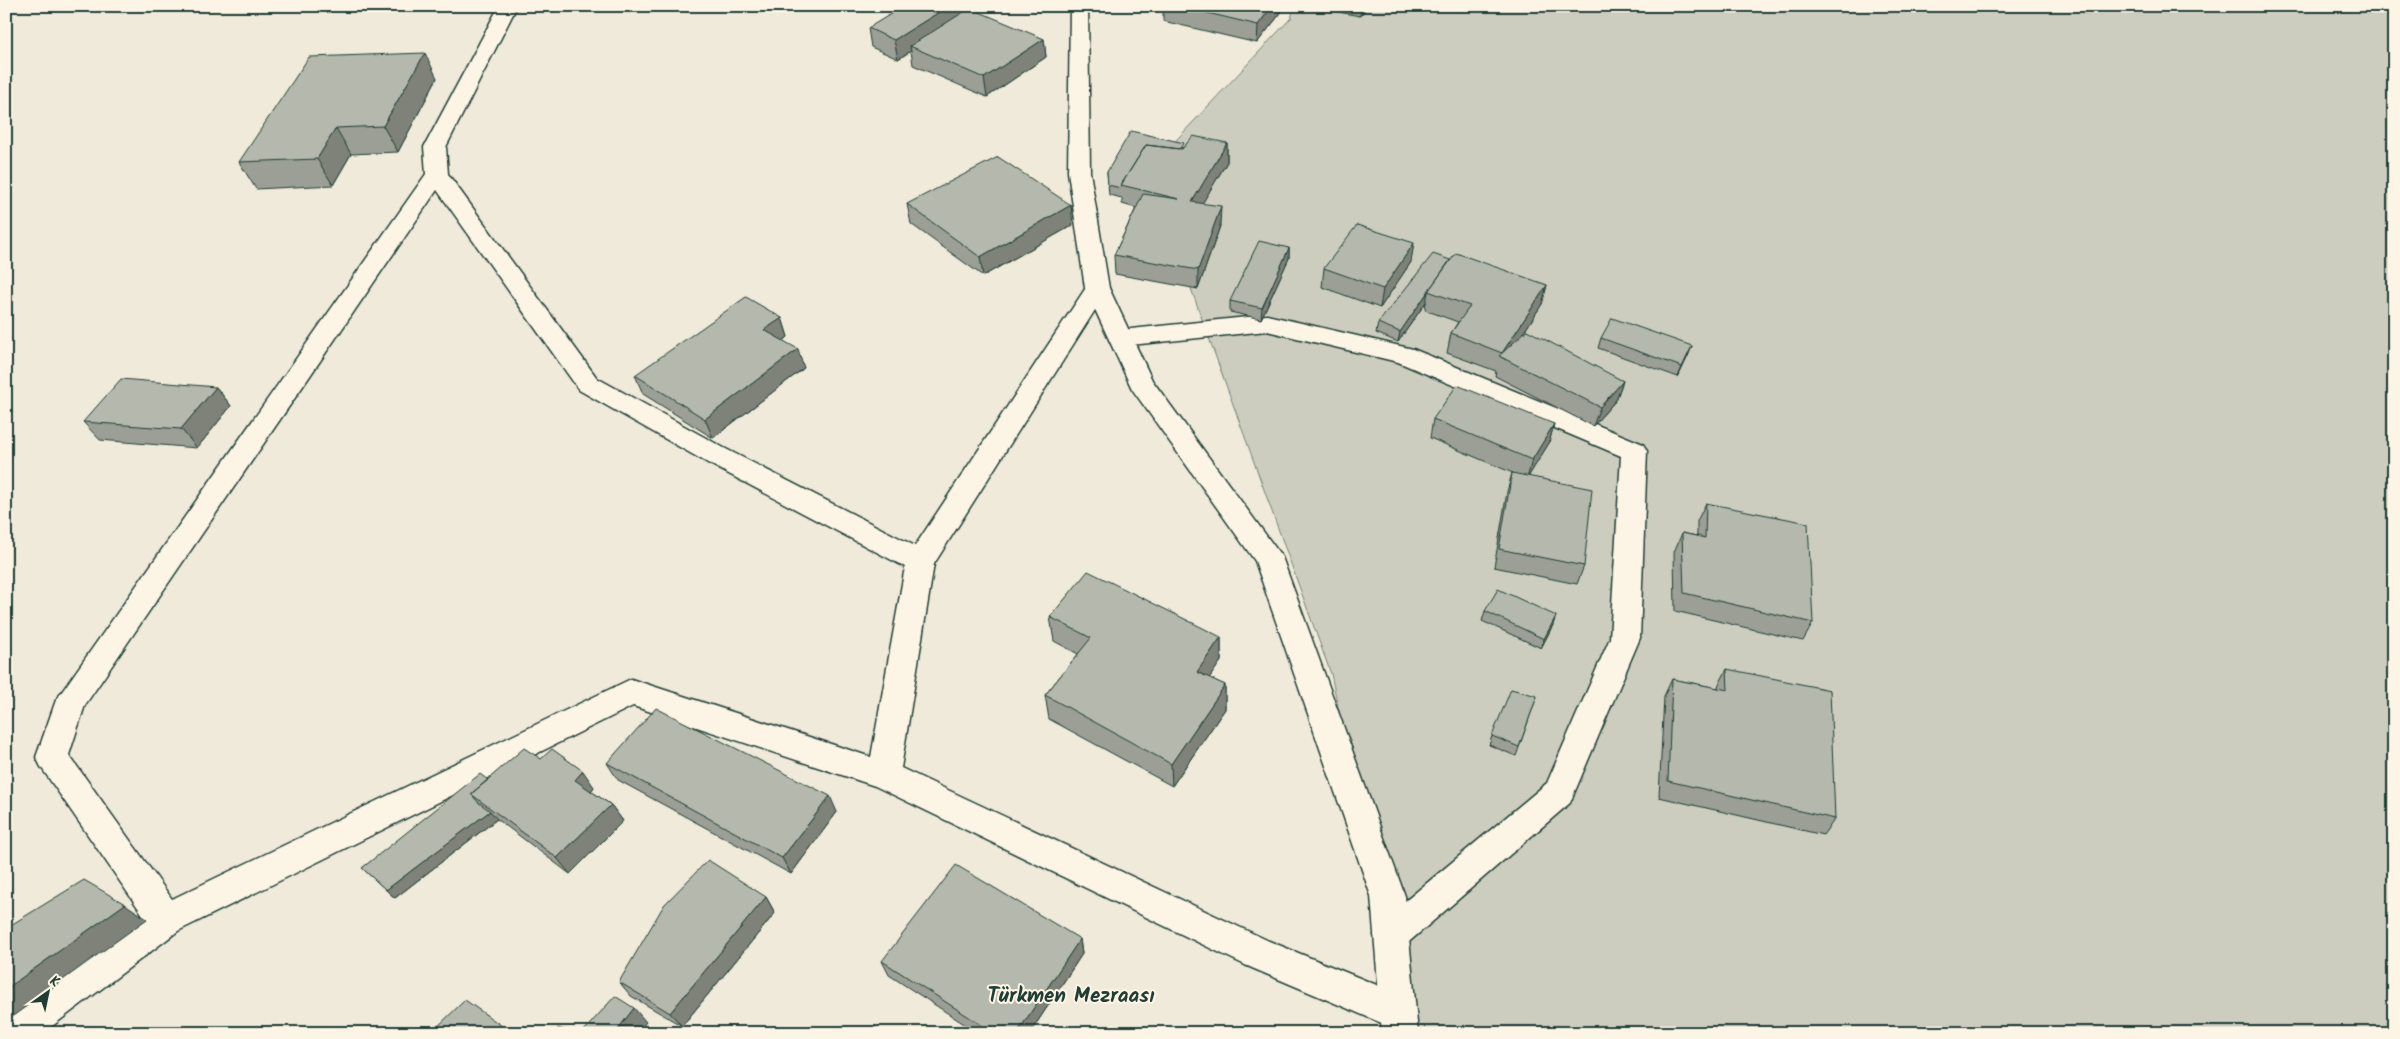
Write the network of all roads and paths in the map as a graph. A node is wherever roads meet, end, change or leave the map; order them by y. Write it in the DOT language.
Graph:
graph roads {
  1 [pos="508,6"];
  2 [pos="1080,6"];
  3 [pos="437,174"];
  4 [pos="1097,288"];
  5 [pos="1121,338"];
  6 [pos="920,562"];
  7 [pos="884,775"];
  8 [pos="166,919"];
  9 [pos="1391,936"];
  10 [pos="1399,1022"];
  11 [pos="13,1033"];
  1 -- 3 [label="street"];
  2 -- 4 [label="street"];
  3 -- 6 [label="street"];
  3 -- 8 [label="street"];
  4 -- 5 [label="street"];
  4 -- 6 [label="street"];
  5 -- 9 [label="street"];
  5 -- 9 [label="street"];
  6 -- 7 [label="street"];
  7 -- 8 [label="street"];
  7 -- 10 [label="street"];
  8 -- 11 [label="street"];
  9 -- 10 [label="street"];
}
